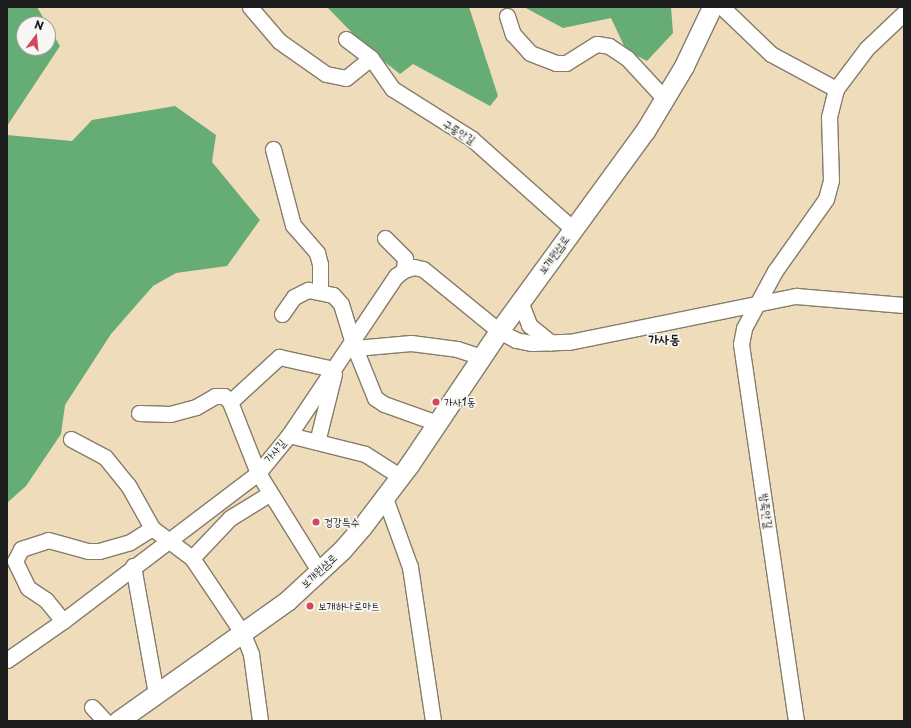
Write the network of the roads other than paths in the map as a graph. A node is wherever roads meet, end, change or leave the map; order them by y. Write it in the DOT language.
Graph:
graph roads {
  1 [pos="250,7"];
  2 [pos="712,7"];
  3 [pos="722,7"];
  4 [pos="904,13"];
  5 [pos="506,16"];
  6 [pos="346,38"];
  7 [pos="371,58"];
  8 [pos="836,89"];
  9 [pos="665,99"];
  10 [pos="273,149"];
  11 [pos="573,229"];
  12 [pos="385,238"];
  13 [pos="404,270"];
  14 [pos="320,291"];
  15 [pos="520,301"];
  16 [pos="757,303"];
  17 [pos="904,305"];
  18 [pos="282,314"];
  19 [pos="499,331"];
  20 [pos="551,344"];
  21 [pos="353,345"];
  22 [pos="482,357"];
  23 [pos="334,367"];
  24 [pos="230,402"];
  25 [pos="139,413"];
  26 [pos="437,423"];
  27 [pos="289,435"];
  28 [pos="71,438"];
  29 [pos="317,442"];
  30 [pos="258,472"];
  31 [pos="401,477"];
  32 [pos="270,494"];
  33 [pos="386,498"];
  34 [pos="152,528"];
  35 [pos="166,541"];
  36 [pos="192,558"];
  37 [pos="133,566"];
  38 [pos="319,572"];
  39 [pos="63,621"];
  40 [pos="243,634"];
  41 [pos="7,660"];
  42 [pos="156,694"];
  43 [pos="92,707"];
  44 [pos="105,721"];
  45 [pos="118,721"];
  46 [pos="260,721"];
  47 [pos="433,721"];
  48 [pos="796,721"];
  1 -- 7 [label="street"];
  2 -- 9 [label="main road, 보개원삼로"];
  3 -- 8 [label="street"];
  4 -- 8 [label="street"];
  5 -- 9 [label="street"];
  6 -- 7 [label="street, 구롱안길"];
  7 -- 11 [label="street, 구롱안길"];
  8 -- 16 [label="street, 방죽안길"];
  9 -- 11 [label="main road, 보개원삼로"];
  10 -- 14 [label="street"];
  11 -- 15 [label="main road, 보개원삼로"];
  12 -- 13 [label="street"];
  13 -- 19 [label="street"];
  13 -- 21 [label="street, 가사길"];
  14 -- 18 [label="street"];
  14 -- 21 [label="street"];
  15 -- 19 [label="main road, 보개원삼로"];
  15 -- 20 [label="street"];
  16 -- 17 [label="street"];
  16 -- 20 [label="street"];
  16 -- 48 [label="street, 방죽안길"];
  19 -- 20 [label="street"];
  19 -- 22 [label="main road, 보개원삼로"];
  21 -- 22 [label="street"];
  21 -- 23 [label="street, 가사길"];
  21 -- 26 [label="street"];
  22 -- 26 [label="main road, 보개원삼로"];
  23 -- 24 [label="street"];
  23 -- 27 [label="street, 가사길"];
  23 -- 29 [label="street"];
  24 -- 25 [label="street"];
  24 -- 30 [label="street"];
  26 -- 31 [label="main road, 보개원삼로"];
  27 -- 29 [label="street"];
  27 -- 30 [label="street, 가사길"];
  28 -- 34 [label="street"];
  29 -- 31 [label="street"];
  30 -- 32 [label="street"];
  30 -- 35 [label="street, 가사길"];
  31 -- 33 [label="main road, 보개원삼로"];
  32 -- 36 [label="street"];
  32 -- 38 [label="street"];
  33 -- 38 [label="main road, 보개원삼로"];
  33 -- 47 [label="street"];
  34 -- 35 [label="street"];
  34 -- 39 [label="street"];
  35 -- 36 [label="street"];
  35 -- 37 [label="street, 가사길"];
  36 -- 40 [label="street"];
  37 -- 39 [label="street, 가사길"];
  37 -- 42 [label="street"];
  38 -- 40 [label="main road, 보개원삼로"];
  39 -- 41 [label="street, 가사길"];
  40 -- 42 [label="main road, 보개원삼로"];
  40 -- 46 [label="street"];
  42 -- 45 [label="main road, 보개원삼로"];
  43 -- 44 [label="street"];
}
